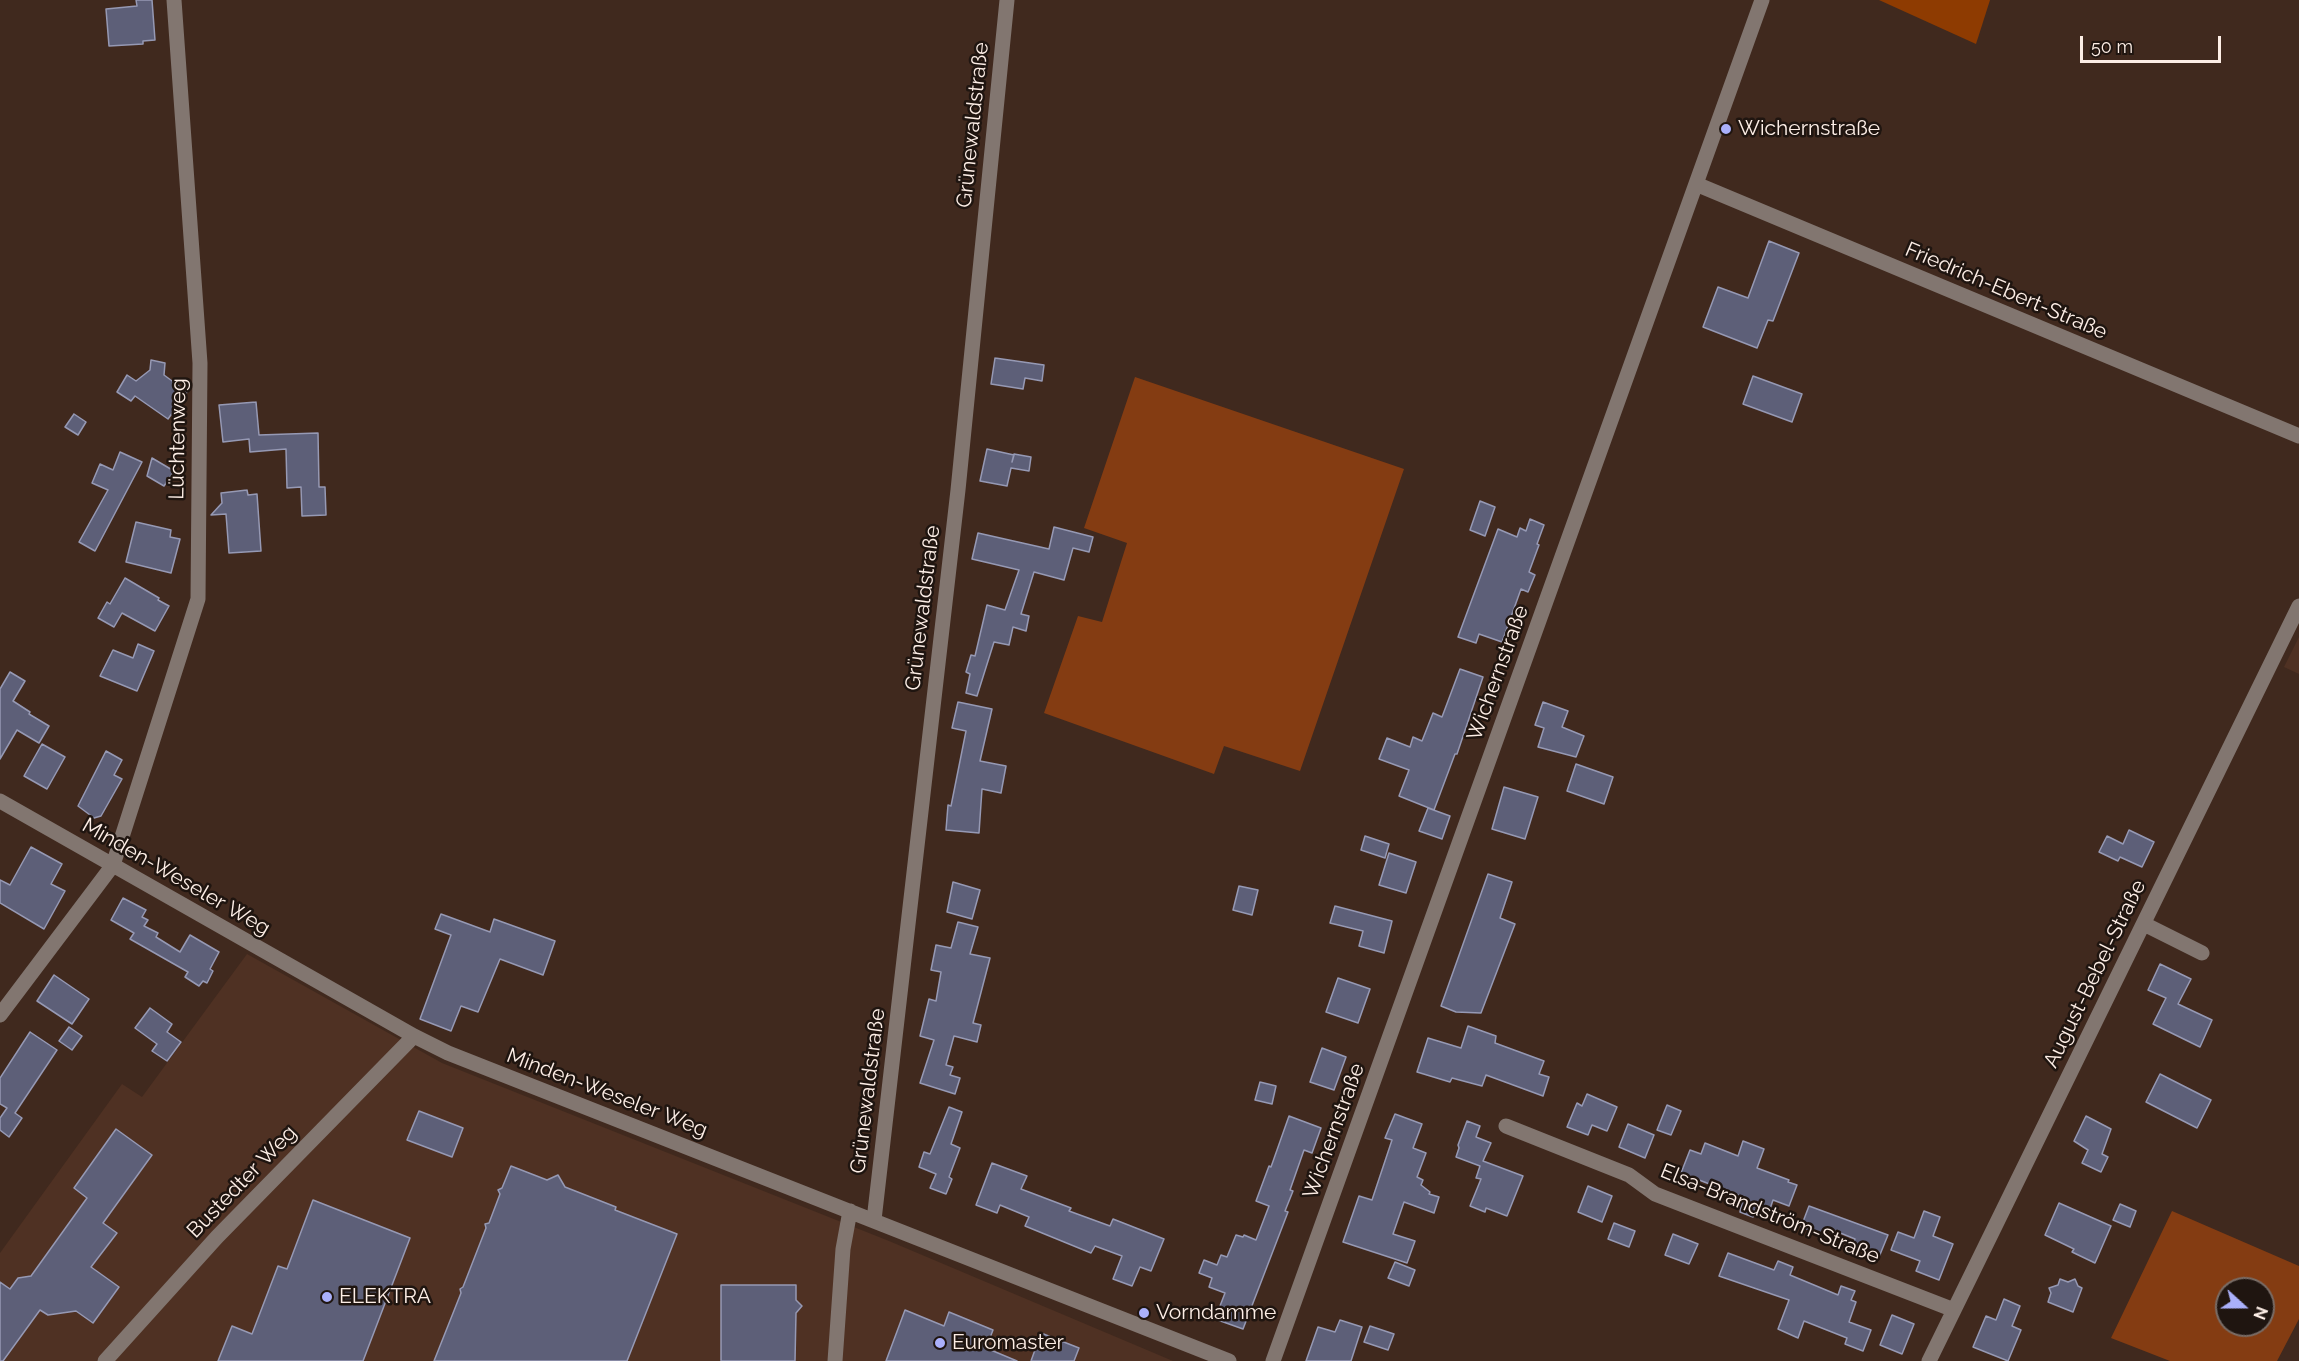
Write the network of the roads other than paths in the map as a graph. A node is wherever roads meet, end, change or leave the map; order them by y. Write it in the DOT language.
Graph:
graph roads {
  1 [pos="174,0"];
  2 [pos="1006,0"];
  3 [pos="1762,0"];
  4 [pos="1696,184"];
  5 [pos="2299,436"];
  6 [pos="2299,606"];
  7 [pos="0,801"];
  8 [pos="113,865"];
  9 [pos="2144,924"];
  10 [pos="2202,953"];
  11 [pos="0,1015"];
  12 [pos="414,1036"];
  13 [pos="1506,1126"];
  14 [pos="850,1211"];
  15 [pos="874,1220"];
  16 [pos="1954,1310"];
  17 [pos="105,1361"];
  18 [pos="835,1361"];
  19 [pos="1229,1361"];
  20 [pos="1274,1361"];
  21 [pos="1929,1361"];
  1 -- 8 [label="street, Lüchtenweg"];
  2 -- 15 [label="street, Grünewaldstraße"];
  3 -- 4 [label="street, Wichernstraße"];
  4 -- 5 [label="street, Friedrich-Ebert-Straße"];
  4 -- 20 [label="street, Wichernstraße"];
  6 -- 9 [label="street, August-Bebel-Straße"];
  7 -- 8 [label="street, Minden-Weseler Weg"];
  8 -- 11 [label="street, Lüchtenweg"];
  8 -- 12 [label="street, Minden-Weseler Weg"];
  9 -- 10 [label="street"];
  9 -- 16 [label="street, August-Bebel-Straße"];
  12 -- 14 [label="street, Minden-Weseler Weg"];
  12 -- 17 [label="street, Bustedter Weg"];
  13 -- 16 [label="street, Elsa-Brandström-Straße"];
  14 -- 15 [label="street, Minden-Weseler Weg"];
  14 -- 18 [label="street"];
  15 -- 19 [label="street, Minden-Weseler Weg"];
  16 -- 21 [label="street, August-Bebel-Straße"];
}
